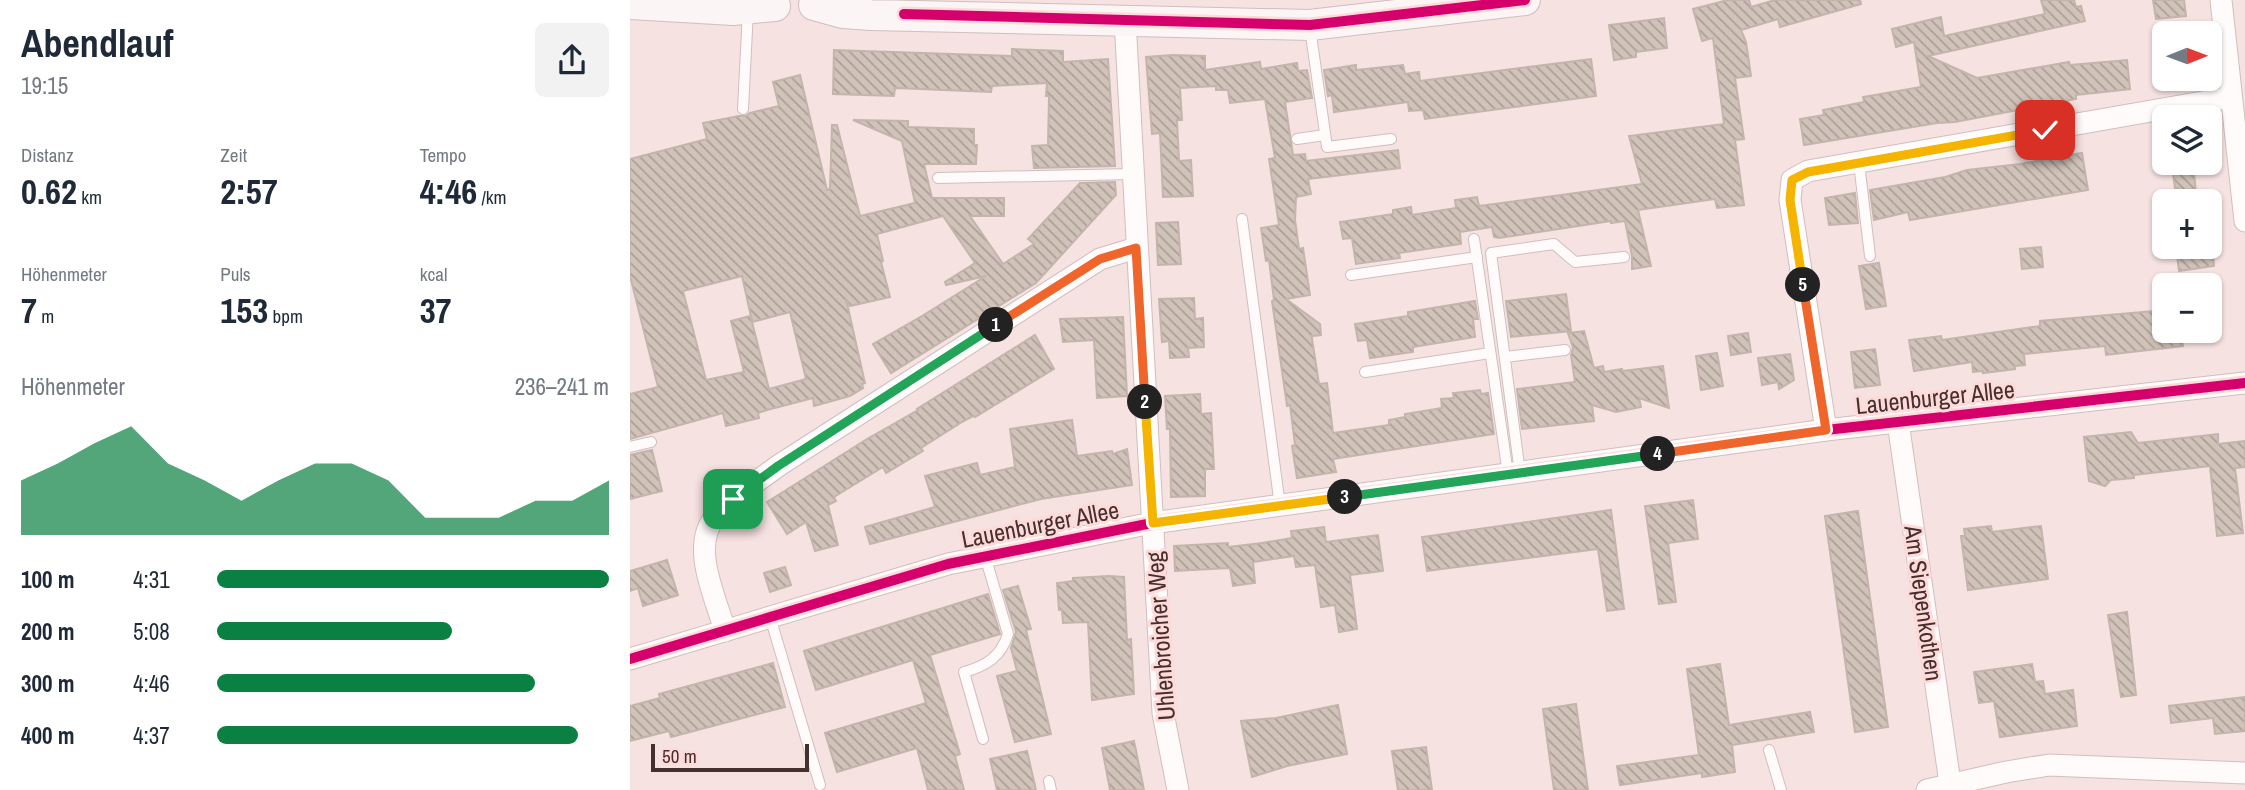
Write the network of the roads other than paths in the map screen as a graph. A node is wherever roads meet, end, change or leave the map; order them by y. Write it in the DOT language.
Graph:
graph roads {
  1 [pos="859,0"];
  2 [pos="1525,0"];
  3 [pos="2221,0"];
  4 [pos="691,3"];
  5 [pos="816,3"];
  6 [pos="630,4"];
  7 [pos="765,4"];
  8 [pos="904,14"];
  9 [pos="1125,20"];
  10 [pos="1310,25"];
  11 [pos="2231,97"];
  12 [pos="743,109"];
  13 [pos="1325,135"];
  14 [pos="1297,139"];
  15 [pos="1391,139"];
  16 [pos="2241,148"];
  17 [pos="1859,163"];
  18 [pos="1133,174"];
  19 [pos="938,178"];
  20 [pos="1242,219"];
  21 [pos="2245,220"];
  22 [pos="1474,239"];
  23 [pos="1136,248"];
  24 [pos="1870,256"];
  25 [pos="1477,257"];
  26 [pos="1624,257"];
  27 [pos="1351,275"];
  28 [pos="1565,350"];
  29 [pos="1490,353"];
  30 [pos="1505,357"];
  31 [pos="1365,372"];
  32 [pos="2245,383"];
  33 [pos="1898,422"];
  34 [pos="1826,430"];
  35 [pos="651,442"];
  36 [pos="630,447"];
  37 [pos="1514,474"];
  38 [pos="1280,506"];
  39 [pos="1153,523"];
  40 [pos="985,556"];
  41 [pos="770,617"];
  42 [pos="725,631"];
  43 [pos="630,659"];
  44 [pos="983,739"];
  45 [pos="1769,750"];
  46 [pos="2245,772"];
  47 [pos="820,785"];
  48 [pos="1951,787"];
  49 [pos="1178,790"];
  50 [pos="1781,790"];
  51 [pos="1927,790"];
  1 -- 8 [label="main road"];
  2 -- 10 [label="main road"];
  3 -- 11 [label="street"];
  4 -- 6 [label="main road"];
  4 -- 7 [label="main road"];
  5 -- 7 [label="main road"];
  5 -- 8 [label="main road"];
  7 -- 12 [label="lane"];
  8 -- 9 [label="main road"];
  9 -- 10 [label="main road"];
  9 -- 18 [label="street, Uhlenbroicher Weg"];
  10 -- 13 [label="lane"];
  11 -- 16 [label="street"];
  11 -- 17 [label="street"];
  13 -- 14 [label="lane"];
  13 -- 15 [label="lane"];
  16 -- 21 [label="street"];
  17 -- 24 [label="lane"];
  17 -- 34 [label="street"];
  18 -- 19 [label="lane"];
  18 -- 23 [label="street, Uhlenbroicher Weg"];
  20 -- 38 [label="lane"];
  22 -- 25 [label="lane"];
  23 -- 39 [label="street, Uhlenbroicher Weg"];
  23 -- 42 [label="street"];
  25 -- 27 [label="lane"];
  25 -- 29 [label="lane"];
  26 -- 30 [label="lane"];
  28 -- 30 [label="lane"];
  29 -- 31 [label="lane"];
  29 -- 37 [label="lane"];
  30 -- 37 [label="lane"];
  32 -- 33 [label="street, Lauenburger Allee"];
  33 -- 34 [label="street, Lauenburger Allee"];
  33 -- 48 [label="street, Am Siepenkothen"];
  34 -- 37 [label="street, Lauenburger Allee"];
  35 -- 36 [label="lane"];
  37 -- 38 [label="street, Lauenburger Allee"];
  38 -- 39 [label="street, Lauenburger Allee"];
  39 -- 40 [label="street, Lauenburger Allee"];
  39 -- 49 [label="street, Uhlenbroicher Weg"];
  40 -- 41 [label="street, Lauenburger Allee"];
  40 -- 44 [label="lane"];
  41 -- 42 [label="street, Lauenburger Allee"];
  41 -- 47 [label="lane"];
  42 -- 43 [label="street, Lauenburger Allee"];
  45 -- 50 [label="lane"];
  46 -- 48 [label="street"];
  48 -- 51 [label="street"];
}
